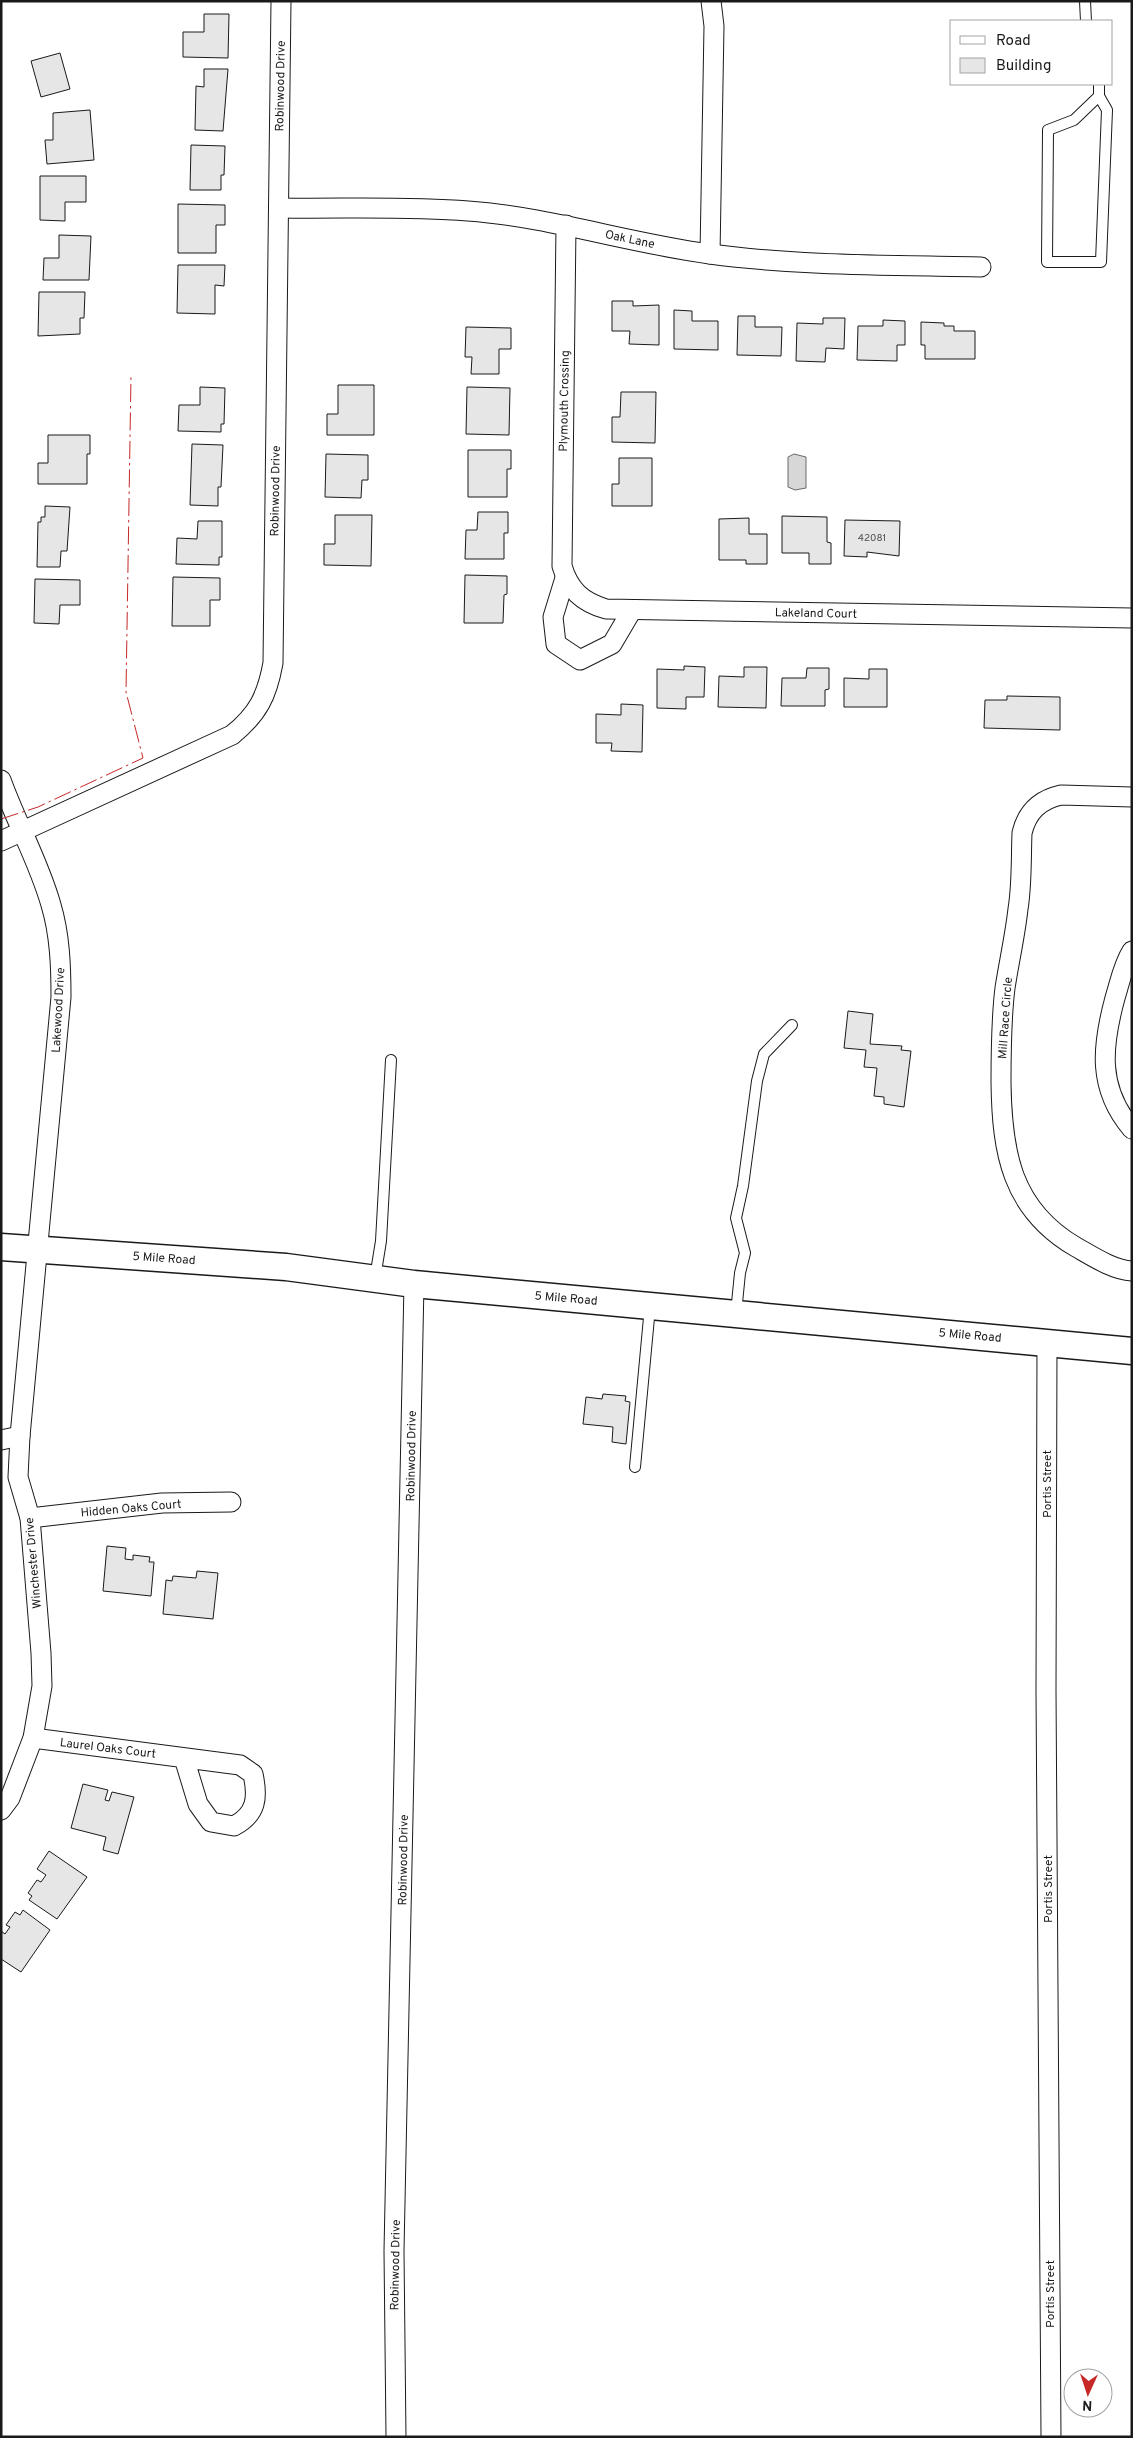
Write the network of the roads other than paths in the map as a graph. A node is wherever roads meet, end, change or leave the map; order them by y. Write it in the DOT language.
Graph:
graph roads {
  1 [pos="281,1"];
  2 [pos="711,1"];
  3 [pos="1085,1"];
  4 [pos="1086,20"];
  5 [pos="1100,85"];
  6 [pos="1099,96"];
  7 [pos="279,208"];
  8 [pos="566,225"];
  9 [pos="710,254"];
  10 [pos="981,266"];
  11 [pos="565,578"];
  12 [pos="632,610"];
  13 [pos="1132,618"];
  14 [pos="1,780"];
  15 [pos="1132,797"];
  16 [pos="22,832"];
  17 [pos="1,842"];
  18 [pos="1132,951"];
  19 [pos="792,1025"];
  20 [pos="391,1060"];
  21 [pos="1132,1128"];
  22 [pos="1,1247"];
  23 [pos="37,1251"];
  24 [pos="1132,1270"];
  25 [pos="374,1279"];
  26 [pos="414,1284"];
  27 [pos="650,1306"];
  28 [pos="736,1314"];
  29 [pos="1047,1342"];
  30 [pos="1132,1351"];
  31 [pos="20,1436"];
  32 [pos="1,1440"];
  33 [pos="635,1467"];
  34 [pos="231,1502"];
  35 [pos="30,1518"];
  36 [pos="32,1738"];
  37 [pos="184,1758"];
  38 [pos="1,1810"];
  39 [pos="396,2437"];
  40 [pos="1051,2437"];
  1 -- 7 [label="street, Robinwood Drive"];
  2 -- 9 [label="street"];
  3 -- 4 [label="lane"];
  5 -- 6 [label="lane"];
  6 -- 6 [label="lane"];
  7 -- 8 [label="street, Oak Lane"];
  7 -- 16 [label="street, Robinwood Drive"];
  8 -- 9 [label="street, Oak Lane"];
  8 -- 11 [label="street, Plymouth Crossing"];
  9 -- 10 [label="street, Oak Lane"];
  11 -- 12 [label="street"];
  11 -- 12 [label="street, Plymouth Crossing"];
  12 -- 13 [label="street, Lakeland Court"];
  14 -- 16 [label="street, Lakewood Drive"];
  15 -- 24 [label="street, Mill Race Circle"];
  16 -- 17 [label="street, Robinwood Drive"];
  16 -- 23 [label="street, Lakewood Drive"];
  18 -- 21 [label="street"];
  19 -- 28 [label="lane"];
  20 -- 25 [label="lane"];
  22 -- 23 [label="street, 5 Mile Road"];
  23 -- 25 [label="street, 5 Mile Road"];
  23 -- 31 [label="street, Winchester Drive"];
  25 -- 26 [label="street, 5 Mile Road"];
  26 -- 27 [label="street, 5 Mile Road"];
  26 -- 39 [label="street, Robinwood Drive"];
  27 -- 28 [label="street, 5 Mile Road"];
  27 -- 33 [label="lane"];
  28 -- 29 [label="street, 5 Mile Road"];
  29 -- 30 [label="street, 5 Mile Road"];
  29 -- 40 [label="street, Portis Street"];
  31 -- 32 [label="street"];
  31 -- 35 [label="street, Winchester Drive"];
  34 -- 35 [label="street, Hidden Oaks Court"];
  35 -- 36 [label="street, Winchester Drive"];
  36 -- 37 [label="street, Laurel Oaks Court"];
  36 -- 38 [label="street, Winchester Drive"];
}
